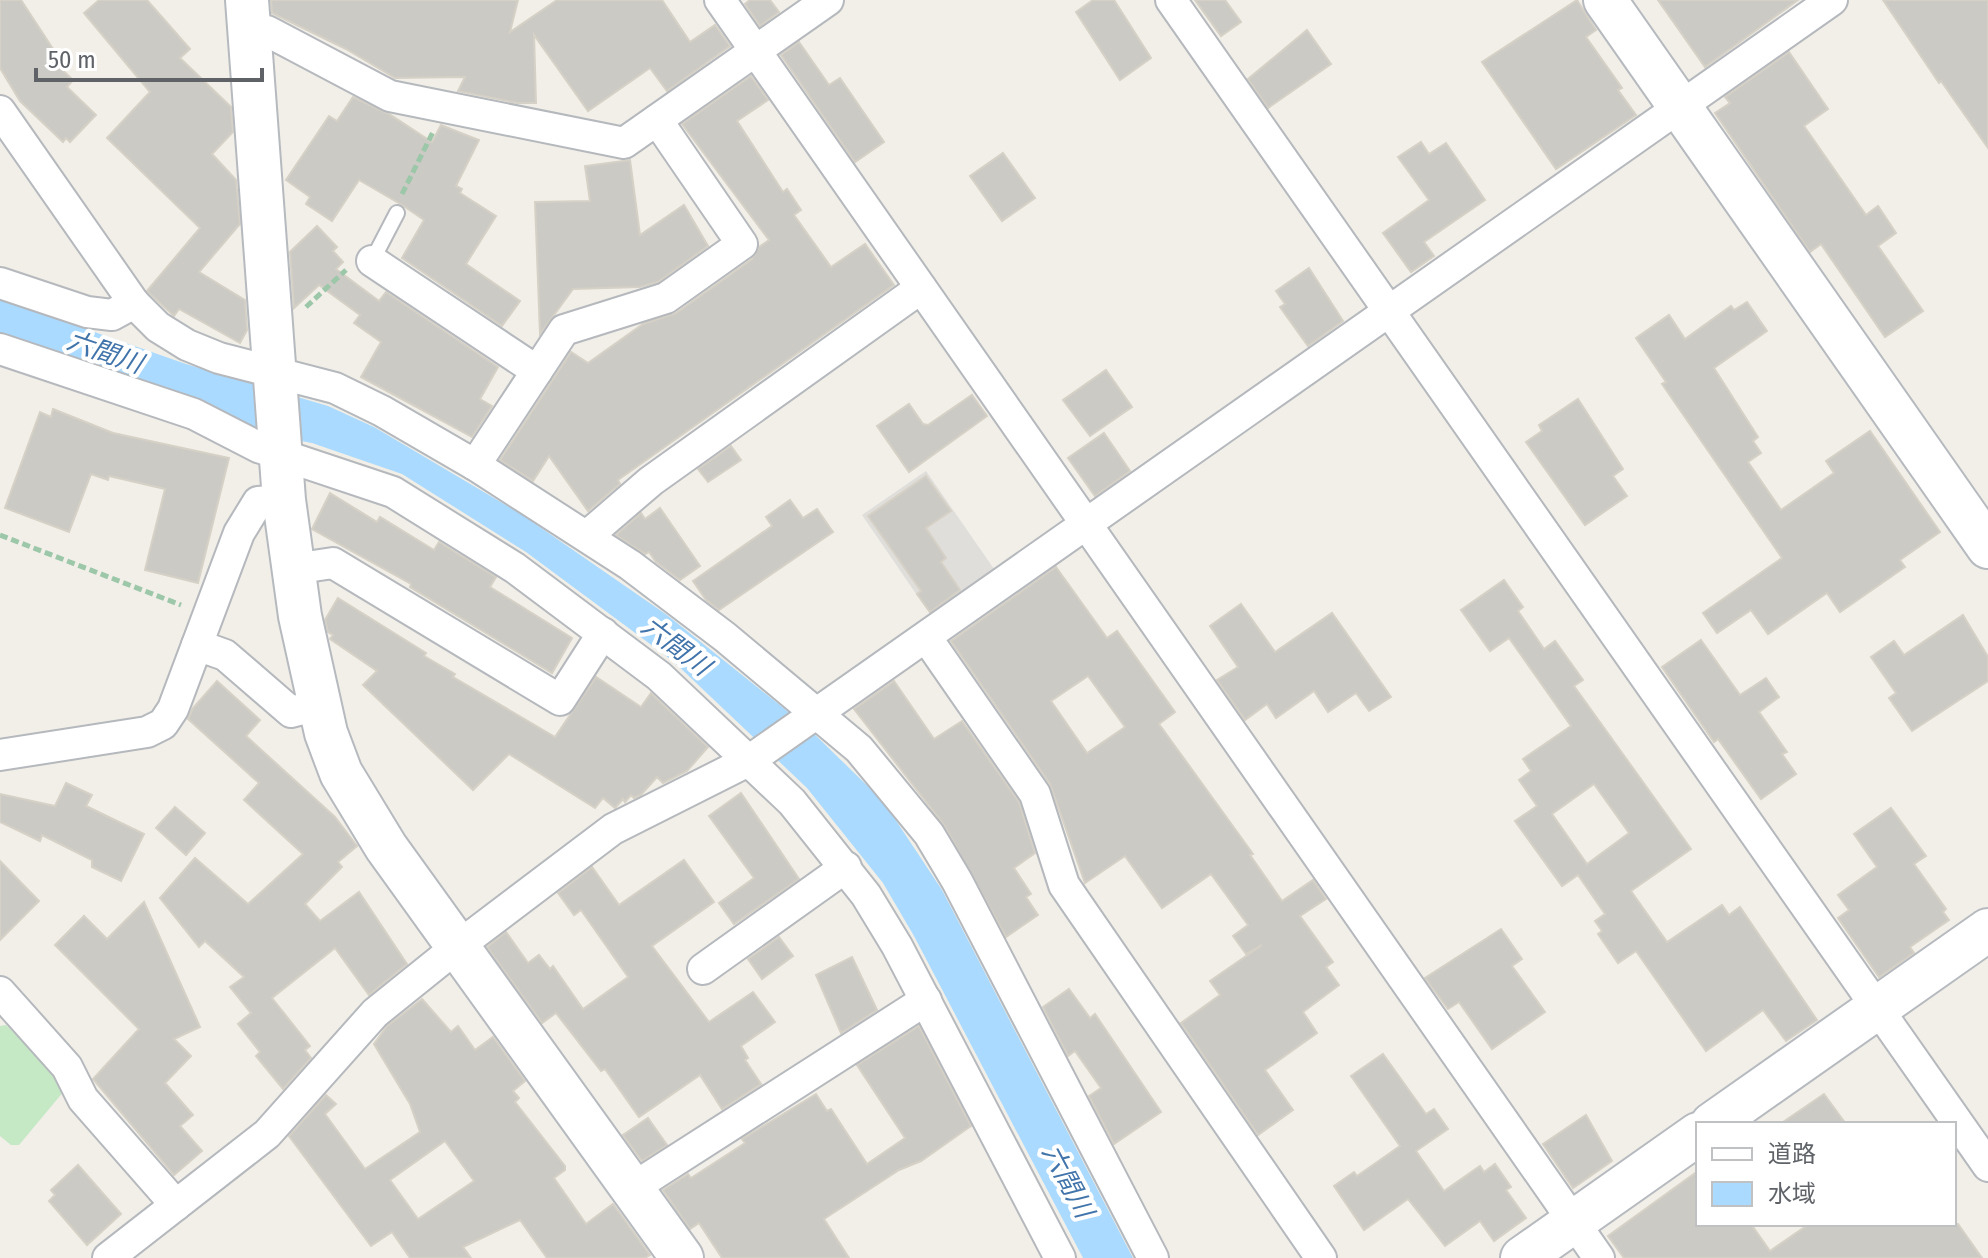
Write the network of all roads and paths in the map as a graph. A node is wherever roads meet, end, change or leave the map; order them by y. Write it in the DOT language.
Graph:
graph roads {
  1 [pos="720,0"];
  2 [pos="828,0"];
  3 [pos="1171,0"];
  4 [pos="1605,0"];
  5 [pos="1832,0"];
  6 [pos="248,16"];
  7 [pos="755,51"];
  8 [pos="1680,107"];
  9 [pos="443,108"];
  10 [pos="0,111"];
  11 [pos="657,120"];
  12 [pos="397,213"];
  13 [pos="372,261"];
  14 [pos="0,283"];
  15 [pos="921,288"];
  16 [pos="134,303"];
  17 [pos="1389,311"];
  18 [pos="299,314"];
  19 [pos="0,349"];
  20 [pos="537,371"];
  21 [pos="276,376"];
  22 [pos="281,450"];
  23 [pos="475,465"];
  24 [pos="284,500"];
  25 [pos="1086,524"];
  26 [pos="0,535"];
  27 [pos="587,536"];
  28 [pos="1988,547"];
  29 [pos="293,569"];
  30 [pos="208,616"];
  31 [pos="603,633"];
  32 [pos="926,637"];
  33 [pos="197,645"];
  34 [pos="318,705"];
  35 [pos="813,716"];
  36 [pos="0,755"];
  37 [pos="754,757"];
  38 [pos="846,867"];
  39 [pos="1988,930"];
  40 [pos="457,947"];
  41 [pos="703,969"];
  42 [pos="0,992"];
  43 [pos="926,1000"];
  44 [pos="1877,1008"];
  45 [pos="1715,1122"];
  46 [pos="1696,1135"];
  47 [pos="1988,1166"];
  48 [pos="631,1189"];
  49 [pos="176,1205"];
  50 [pos="1574,1221"];
  51 [pos="108,1258"];
  52 [pos="682,1258"];
  53 [pos="1060,1258"];
  54 [pos="1153,1258"];
  55 [pos="1321,1258"];
  56 [pos="1522,1258"];
  57 [pos="1599,1258"];
  1 -- 7 [label="street"];
  2 -- 7 [label="street"];
  3 -- 17 [label="street"];
  4 -- 8 [label="street"];
  5 -- 8 [label="street"];
  6 -- 9 [label="street"];
  6 -- 21 [label="street"];
  7 -- 11 [label="street"];
  7 -- 15 [label="street"];
  8 -- 17 [label="street"];
  8 -- 28 [label="street"];
  9 -- 11 [label="street"];
  9 -- 12 [label="path"];
  10 -- 16 [label="street"];
  11 -- 20 [label="street"];
  12 -- 13 [label="lane"];
  13 -- 18 [label="path"];
  13 -- 20 [label="street"];
  14 -- 16 [label="street"];
  15 -- 25 [label="street"];
  15 -- 27 [label="street"];
  16 -- 21 [label="street"];
  17 -- 25 [label="street"];
  17 -- 44 [label="street"];
  19 -- 22 [label="street"];
  20 -- 23 [label="street"];
  21 -- 22 [label="street"];
  21 -- 23 [label="street"];
  22 -- 24 [label="street"];
  22 -- 31 [label="street"];
  23 -- 27 [label="street"];
  24 -- 29 [label="street"];
  24 -- 30 [label="street"];
  25 -- 32 [label="street"];
  25 -- 50 [label="street"];
  26 -- 30 [label="path"];
  27 -- 35 [label="street"];
  29 -- 31 [label="street"];
  29 -- 34 [label="street"];
  30 -- 33 [label="street"];
  31 -- 37 [label="street"];
  32 -- 35 [label="street"];
  32 -- 55 [label="street"];
  33 -- 34 [label="street"];
  33 -- 36 [label="street"];
  34 -- 40 [label="street"];
  35 -- 37 [label="street"];
  35 -- 54 [label="street"];
  37 -- 38 [label="street"];
  37 -- 40 [label="street"];
  38 -- 41 [label="street"];
  38 -- 43 [label="street"];
  39 -- 44 [label="street"];
  40 -- 48 [label="street"];
  40 -- 49 [label="street"];
  42 -- 49 [label="street"];
  43 -- 48 [label="street"];
  43 -- 53 [label="street"];
  44 -- 45 [label="street"];
  44 -- 47 [label="street"];
  46 -- 50 [label="street"];
  48 -- 52 [label="street"];
  49 -- 51 [label="street"];
  50 -- 56 [label="street"];
  50 -- 57 [label="street"];
}
